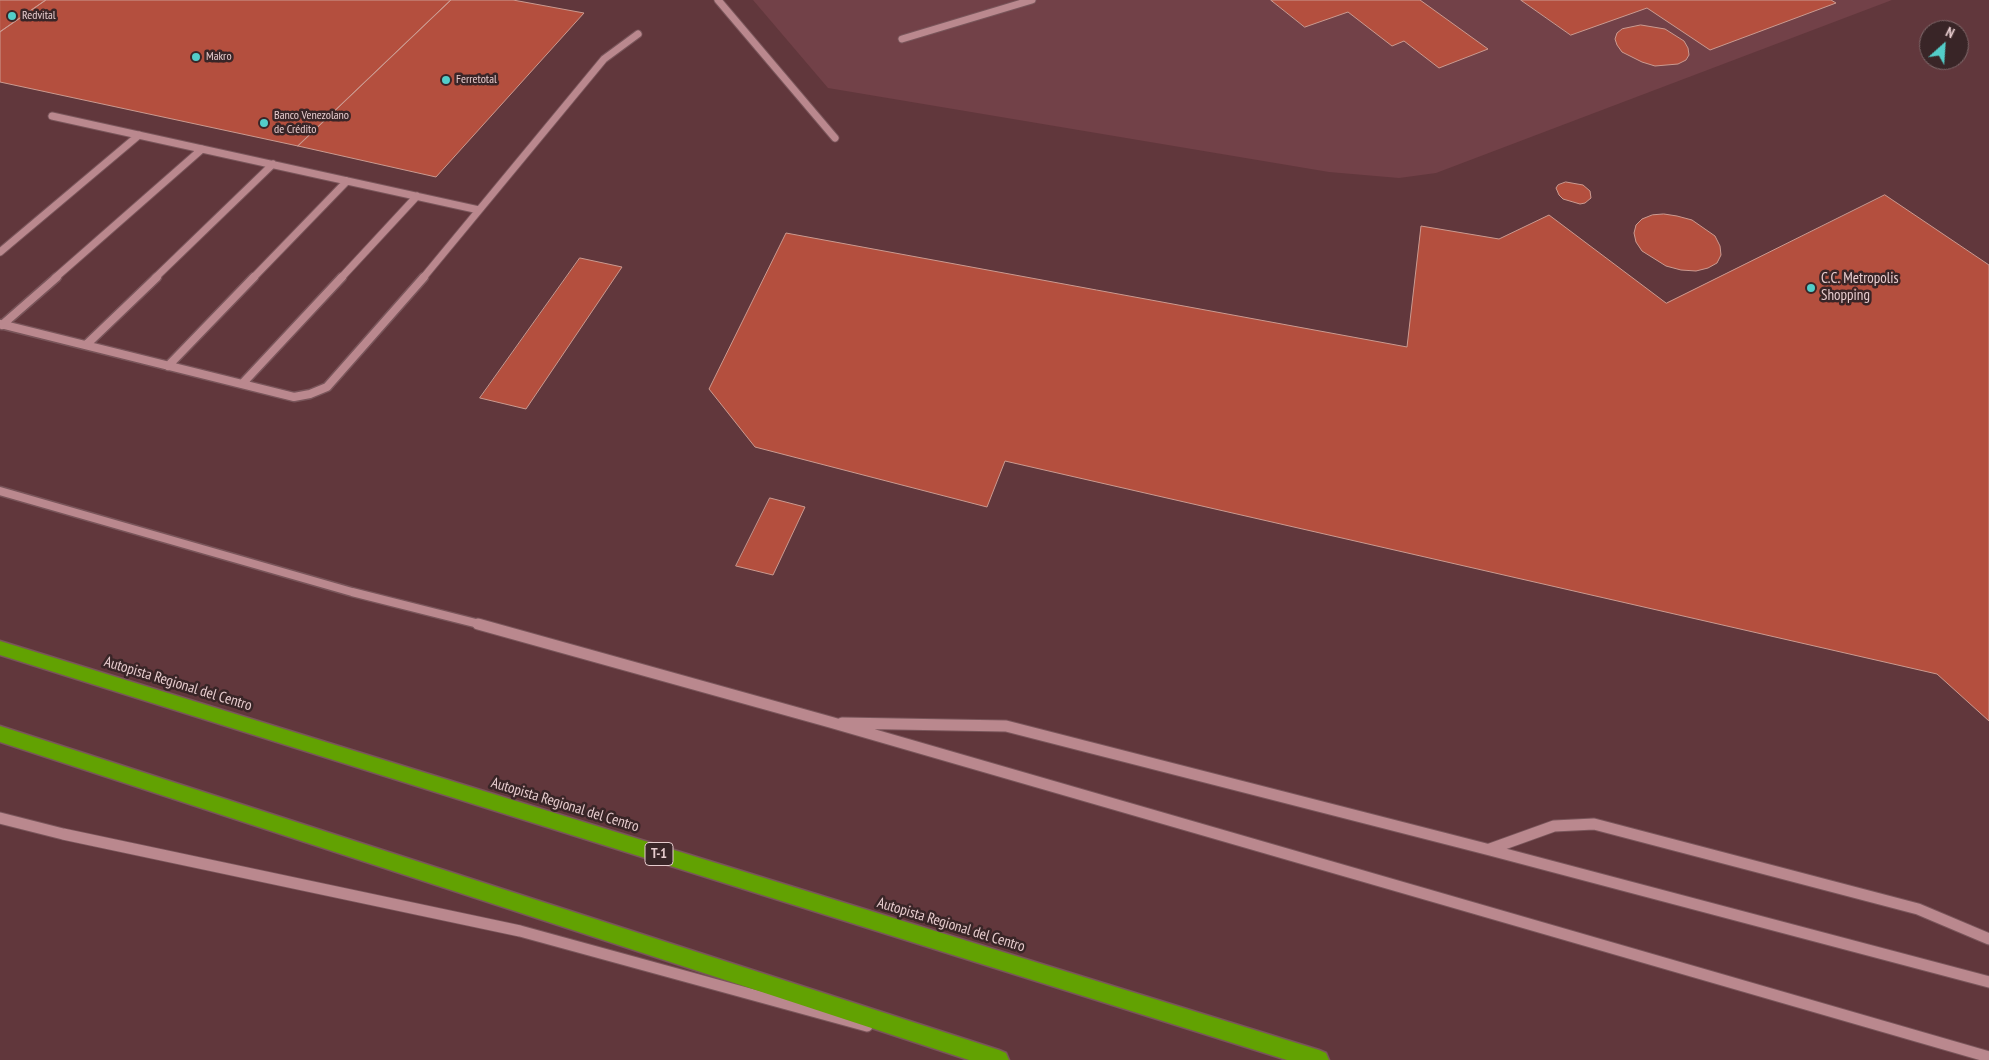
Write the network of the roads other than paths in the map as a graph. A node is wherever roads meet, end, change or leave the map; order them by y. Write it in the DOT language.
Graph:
graph roads {
  1 [pos="718,0"];
  2 [pos="1032,0"];
  3 [pos="638,34"];
  4 [pos="902,40"];
  5 [pos="52,116"];
  6 [pos="139,135"];
  7 [pos="835,138"];
  8 [pos="202,149"];
  9 [pos="273,164"];
  10 [pos="347,181"];
  11 [pos="417,196"];
  12 [pos="479,210"];
  13 [pos="0,252"];
  14 [pos="1,324"];
  15 [pos="86,345"];
  16 [pos="168,366"];
  17 [pos="242,384"];
  18 [pos="0,491"];
  19 [pos="0,648"];
  20 [pos="830,722"];
  21 [pos="0,734"];
  22 [pos="0,818"];
  23 [pos="1490,850"];
  24 [pos="1989,939"];
  25 [pos="1989,982"];
  26 [pos="1989,1057"];
  27 [pos="992,1060"];
  28 [pos="999,1060"];
  29 [pos="1319,1060"];
  1 -- 7 [label="lane"];
  2 -- 4 [label="street"];
  3 -- 12 [label="street"];
  5 -- 6 [label="street"];
  6 -- 8 [label="street"];
  6 -- 13 [label="street"];
  8 -- 9 [label="street"];
  8 -- 14 [label="lane"];
  9 -- 10 [label="street"];
  9 -- 15 [label="street"];
  10 -- 11 [label="street"];
  10 -- 16 [label="street"];
  11 -- 12 [label="street"];
  11 -- 17 [label="street"];
  12 -- 17 [label="street"];
  14 -- 15 [label="street"];
  15 -- 16 [label="street"];
  16 -- 17 [label="street"];
  18 -- 20 [label="street"];
  19 -- 29 [label="highway, Autopista Regional del Centro / T-1"];
  20 -- 23 [label="lane"];
  20 -- 26 [label="street"];
  21 -- 28 [label="highway"];
  22 -- 27 [label="lane"];
  23 -- 24 [label="lane"];
  23 -- 25 [label="lane"];
}
